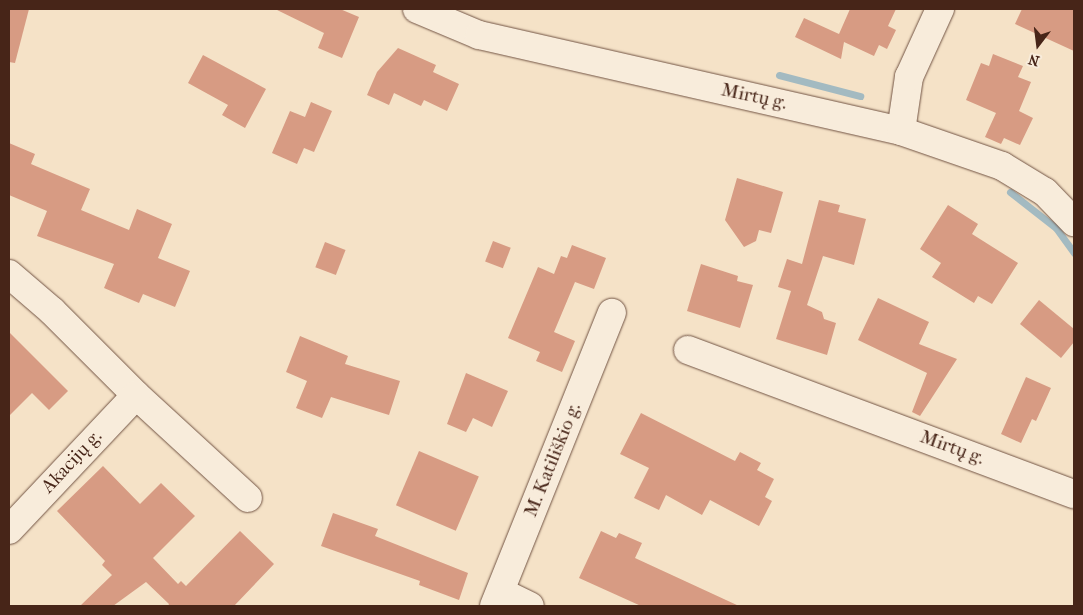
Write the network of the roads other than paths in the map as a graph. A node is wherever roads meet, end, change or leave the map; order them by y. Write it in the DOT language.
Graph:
graph roads {
  1 [pos="416,9"];
  2 [pos="940,9"];
  3 [pos="901,131"];
  4 [pos="1074,222"];
  5 [pos="9,274"];
  6 [pos="612,313"];
  7 [pos="688,350"];
  8 [pos="136,395"];
  9 [pos="1074,494"];
  10 [pos="248,498"];
  11 [pos="9,530"];
  12 [pos="497,599"];
  13 [pos="530,606"];
  1 -- 3 [label="street, Mirtų g."];
  2 -- 3 [label="street"];
  3 -- 4 [label="street, Mirtų g."];
  5 -- 8 [label="street"];
  6 -- 12 [label="street, M. Katiliškio g."];
  7 -- 9 [label="street, Mirtų g."];
  8 -- 10 [label="street"];
  8 -- 11 [label="street, Akacijų g."];
  12 -- 13 [label="street"];
}
